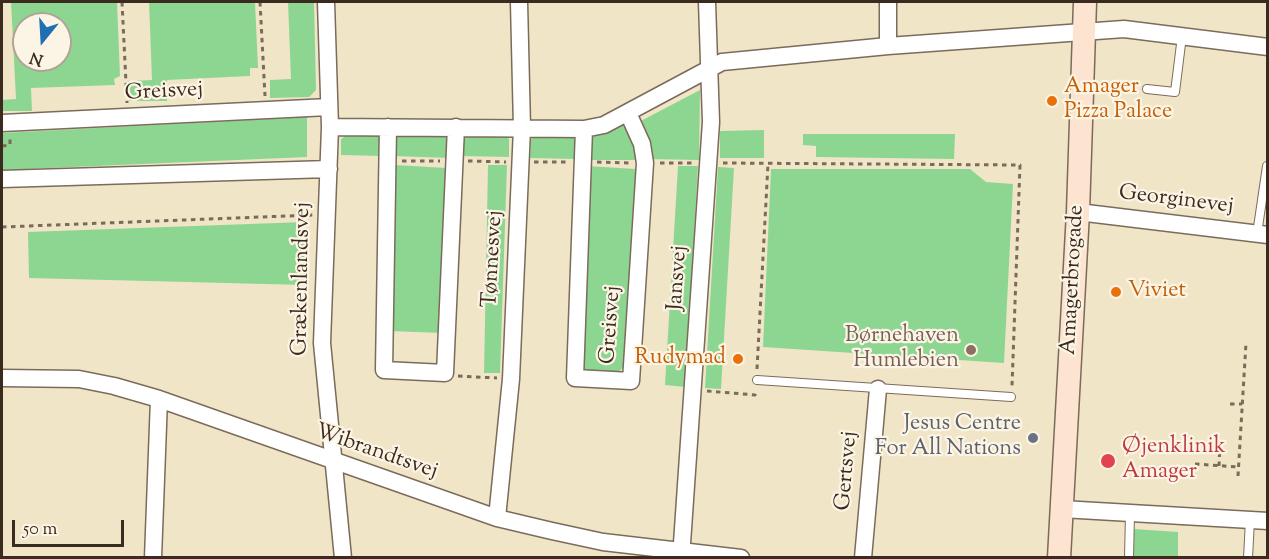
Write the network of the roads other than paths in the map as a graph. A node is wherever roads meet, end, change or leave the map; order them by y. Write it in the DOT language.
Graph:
graph roads {
  1 [pos="326,2"];
  2 [pos="519,2"];
  3 [pos="707,2"];
  4 [pos="888,2"];
  5 [pos="1085,2"];
  6 [pos="1084,30"];
  7 [pos="1182,36"];
  8 [pos="888,46"];
  9 [pos="1268,47"];
  10 [pos="708,69"];
  11 [pos="1147,89"];
  12 [pos="329,107"];
  13 [pos="628,113"];
  14 [pos="2,123"];
  15 [pos="330,127"];
  16 [pos="388,127"];
  17 [pos="456,127"];
  18 [pos="522,128"];
  19 [pos="585,129"];
  20 [pos="1267,166"];
  21 [pos="329,169"];
  22 [pos="2,179"];
  23 [pos="1078,212"];
  24 [pos="1262,235"];
  25 [pos="2,378"];
  26 [pos="757,381"];
  27 [pos="878,389"];
  28 [pos="1011,397"];
  29 [pos="159,399"];
  30 [pos="332,462"];
  31 [pos="1062,509"];
  32 [pos="1130,513"];
  33 [pos="497,518"];
  34 [pos="1250,520"];
  35 [pos="1268,521"];
  36 [pos="681,554"];
  37 [pos="153,558"];
  38 [pos="343,558"];
  39 [pos="741,558"];
  40 [pos="863,558"];
  41 [pos="1059,558"];
  42 [pos="1128,558"];
  43 [pos="1248,558"];
  1 -- 12 [label="street, Grækenlandsvej"];
  2 -- 18 [label="street, Tønnesvej"];
  3 -- 10 [label="street, Jansvej"];
  4 -- 8 [label="street"];
  5 -- 6 [label="street, Amagerbrogade"];
  6 -- 7 [label="street"];
  6 -- 8 [label="street"];
  6 -- 23 [label="street, Amagerbrogade"];
  7 -- 9 [label="street"];
  7 -- 11 [label="lane"];
  8 -- 10 [label="street"];
  10 -- 13 [label="street"];
  10 -- 36 [label="street, Jansvej"];
  12 -- 14 [label="street, Greisvej"];
  12 -- 15 [label="street, Grækenlandsvej"];
  13 -- 19 [label="street"];
  13 -- 19 [label="street, Greisvej"];
  15 -- 16 [label="street"];
  15 -- 21 [label="street, Grækenlandsvej"];
  16 -- 17 [label="street"];
  16 -- 17 [label="street"];
  17 -- 18 [label="street"];
  18 -- 19 [label="street"];
  18 -- 33 [label="street, Tønnesvej"];
  20 -- 24 [label="lane"];
  21 -- 22 [label="street"];
  21 -- 30 [label="street, Grækenlandsvej"];
  23 -- 24 [label="street, Georginevej"];
  23 -- 31 [label="street, Amagerbrogade"];
  25 -- 29 [label="street, Wibrandtsvej"];
  26 -- 27 [label="lane"];
  27 -- 28 [label="lane"];
  27 -- 40 [label="street, Gertsvej"];
  29 -- 30 [label="street, Wibrandtsvej"];
  29 -- 37 [label="street"];
  30 -- 33 [label="street, Wibrandtsvej"];
  30 -- 38 [label="street, Grækenlandsvej"];
  31 -- 32 [label="street"];
  31 -- 41 [label="street, Amagerbrogade"];
  32 -- 34 [label="street"];
  32 -- 42 [label="lane"];
  33 -- 36 [label="street, Wibrandtsvej"];
  34 -- 35 [label="street"];
  34 -- 43 [label="lane"];
  36 -- 39 [label="street, Wibrandtsvej"];
}
